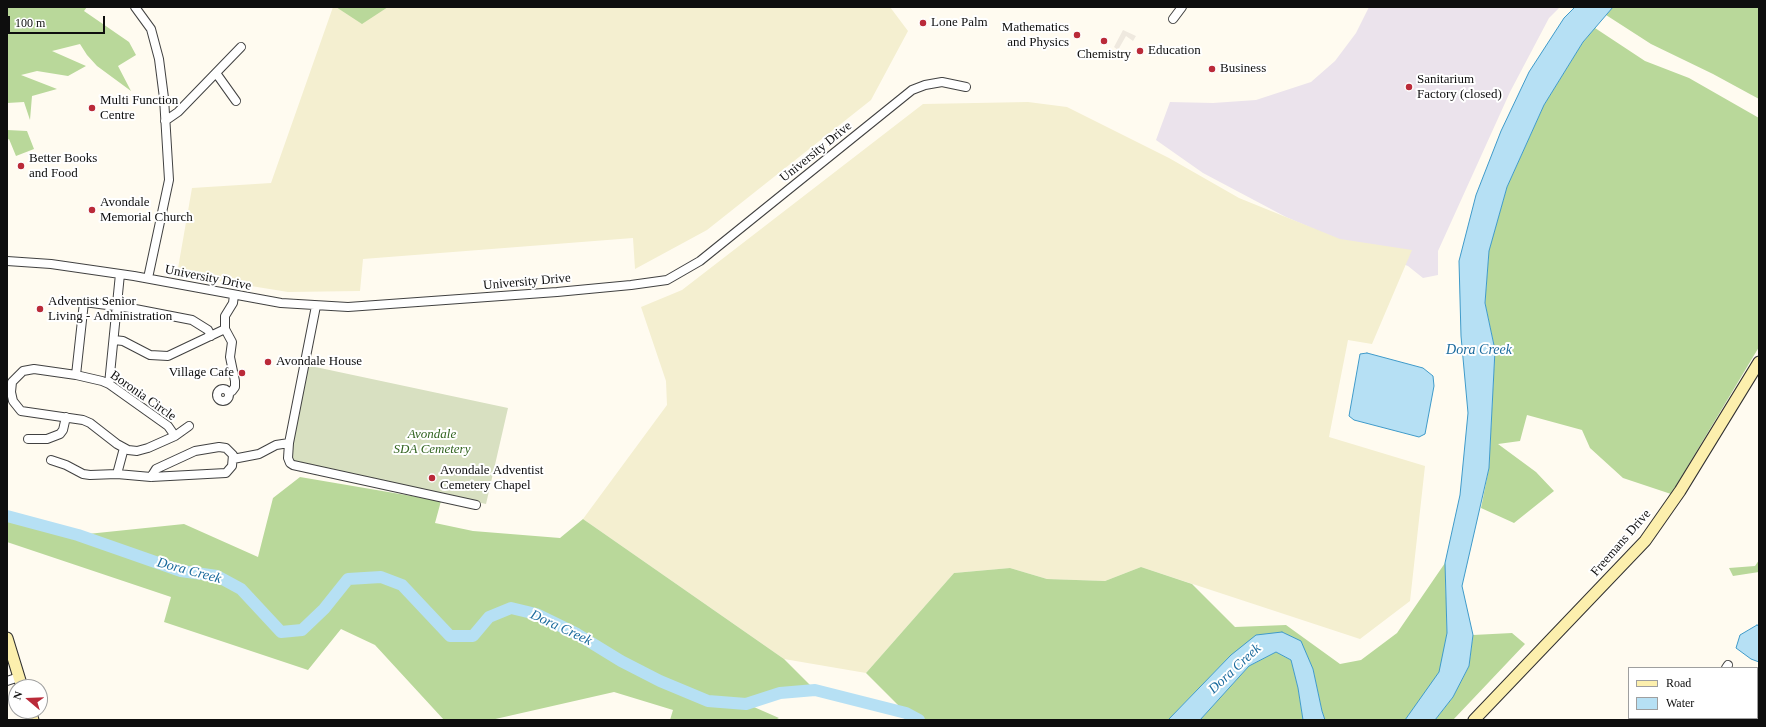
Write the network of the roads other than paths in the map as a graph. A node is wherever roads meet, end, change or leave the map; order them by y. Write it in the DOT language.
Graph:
graph roads {
  1 [pos="135,7"];
  2 [pos="1182,7"];
  3 [pos="1174,19"];
  4 [pos="241,47"];
  5 [pos="216,73"];
  6 [pos="966,86"];
  7 [pos="236,101"];
  8 [pos="165,120"];
  9 [pos="7,256"];
  10 [pos="7,261"];
  11 [pos="52,264"];
  12 [pos="120,274"];
  13 [pos="148,278"];
  14 [pos="234,295"];
  15 [pos="116,306"];
  16 [pos="316,306"];
  17 [pos="225,329"];
  18 [pos="211,336"];
  19 [pos="114,340"];
  20 [pos="1759,362"];
  21 [pos="76,375"];
  22 [pos="109,384"];
  23 [pos="228,392"];
  24 [pos="66,417"];
  25 [pos="189,426"];
  26 [pos="175,436"];
  27 [pos="28,439"];
  28 [pos="288,443"];
  29 [pos="124,448"];
  30 [pos="233,459"];
  31 [pos="51,460"];
  32 [pos="117,474"];
  33 [pos="151,477"];
  34 [pos="476,505"];
  35 [pos="7,638"];
  36 [pos="20,679"];
  37 [pos="1475,719"];
  1 -- 8 [label="street"];
  2 -- 3 [label="street"];
  4 -- 5 [label="street"];
  5 -- 7 [label="street"];
  5 -- 8 [label="street"];
  6 -- 16 [label="street, University Drive"];
  8 -- 13 [label="street"];
  9 -- 11 [label="street"];
  10 -- 11 [label="street"];
  11 -- 12 [label="street, University Drive"];
  12 -- 13 [label="street, University Drive"];
  12 -- 15 [label="street"];
  13 -- 14 [label="street, University Drive"];
  14 -- 16 [label="street, University Drive"];
  14 -- 17 [label="street"];
  15 -- 18 [label="street"];
  15 -- 19 [label="street"];
  15 -- 21 [label="street"];
  16 -- 28 [label="street"];
  17 -- 18 [label="street"];
  17 -- 23 [label="street"];
  18 -- 19 [label="street"];
  19 -- 22 [label="street"];
  20 -- 37 [label="main road, Freemans Drive"];
  21 -- 22 [label="street, Boronia Circle"];
  21 -- 24 [label="street, Boronia Circle"];
  22 -- 26 [label="street, Boronia Circle"];
  24 -- 27 [label="street"];
  24 -- 29 [label="street, Boronia Circle"];
  25 -- 26 [label="street, Boronia Circle"];
  26 -- 29 [label="street, Boronia Circle"];
  28 -- 30 [label="street"];
  28 -- 34 [label="street"];
  29 -- 32 [label="street"];
  30 -- 33 [label="street"];
  30 -- 33 [label="street"];
  31 -- 32 [label="street"];
  32 -- 33 [label="street"];
  35 -- 36 [label="main road"];
}
